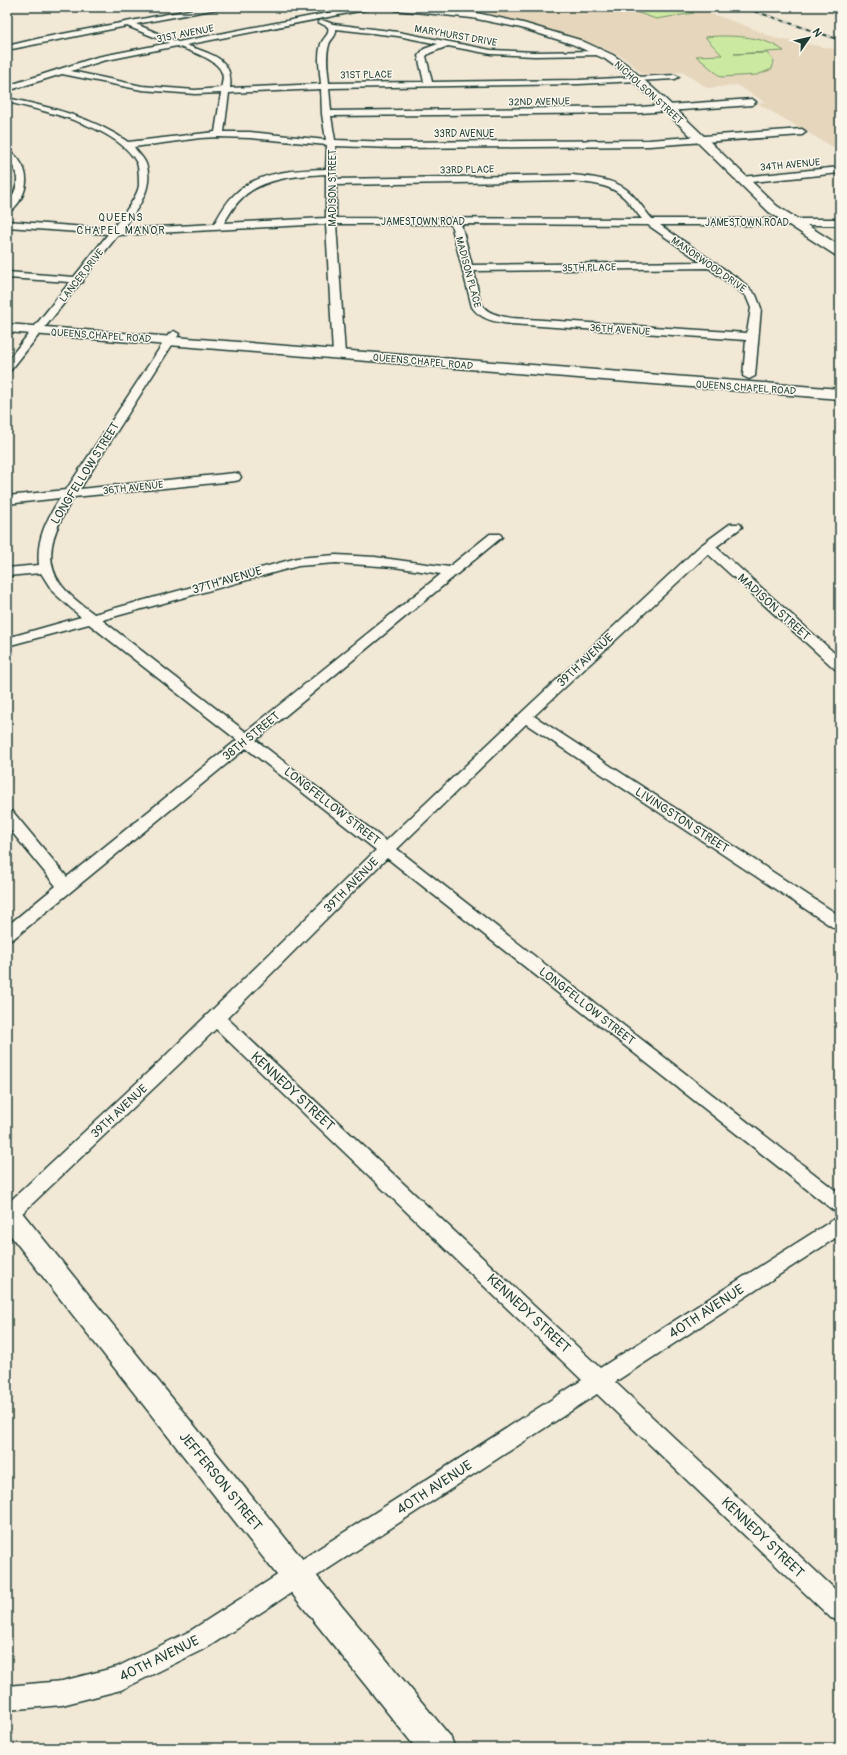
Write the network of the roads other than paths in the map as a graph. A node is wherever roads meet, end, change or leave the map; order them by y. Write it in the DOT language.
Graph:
graph roads {
  1 [pos="217,7"];
  2 [pos="369,7"];
  3 [pos="396,7"];
  4 [pos="311,18"];
  5 [pos="128,24"];
  6 [pos="332,26"];
  7 [pos="178,44"];
  8 [pos="446,44"];
  9 [pos="7,48"];
  10 [pos="600,53"];
  11 [pos="60,71"];
  12 [pos="675,76"];
  13 [pos="637,79"];
  14 [pos="428,84"];
  15 [pos="325,86"];
  16 [pos="7,89"];
  17 [pos="224,91"];
  18 [pos="7,100"];
  19 [pos="752,102"];
  20 [pos="669,109"];
  21 [pos="326,114"];
  22 [pos="802,132"];
  23 [pos="219,134"];
  24 [pos="701,140"];
  25 [pos="331,143"];
  26 [pos="127,145"];
  27 [pos="7,153"];
  28 [pos="840,170"];
  29 [pos="332,171"];
  30 [pos="742,180"];
  31 [pos="332,182"];
  32 [pos="603,182"];
  33 [pos="7,209"];
  34 [pos="331,221"];
  35 [pos="455,221"];
  36 [pos="649,221"];
  37 [pos="791,222"];
  38 [pos="840,222"];
  39 [pos="7,224"];
  40 [pos="218,226"];
  41 [pos="114,232"];
  42 [pos="840,252"];
  43 [pos="711,265"];
  44 [pos="468,268"];
  45 [pos="7,275"];
  46 [pos="79,280"];
  47 [pos="489,317"];
  48 [pos="7,320"];
  49 [pos="40,326"];
  50 [pos="7,328"];
  51 [pos="172,337"];
  52 [pos="752,338"];
  53 [pos="339,349"];
  54 [pos="7,368"];
  55 [pos="749,376"];
  56 [pos="840,382"];
  57 [pos="840,394"];
  58 [pos="235,477"];
  59 [pos="71,494"];
  60 [pos="7,500"];
  61 [pos="735,527"];
  62 [pos="495,537"];
  63 [pos="708,547"];
  64 [pos="46,568"];
  65 [pos="7,572"];
  66 [pos="452,572"];
  67 [pos="91,618"];
  68 [pos="7,642"];
  69 [pos="840,666"];
  70 [pos="525,716"];
  71 [pos="246,740"];
  72 [pos="7,815"];
  73 [pos="387,849"];
  74 [pos="66,887"];
  75 [pos="840,924"];
  76 [pos="7,935"];
  77 [pos="216,1018"];
  78 [pos="840,1205"];
  79 [pos="8,1214"];
  80 [pos="840,1225"];
  81 [pos="599,1380"];
  82 [pos="297,1576"];
  83 [pos="840,1610"];
  84 [pos="7,1698"];
  85 [pos="438,1748"];
  1 -- 5 [label="street"];
  2 -- 4 [label="street, 31ST AVENUE"];
  3 -- 10 [label="street, NICHOLSON STREET"];
  4 -- 6 [label="street, MARYHURST DRIVE"];
  4 -- 7 [label="street, 31ST AVENUE"];
  5 -- 7 [label="street"];
  5 -- 9 [label="street"];
  6 -- 8 [label="street, MARYHURST DRIVE"];
  6 -- 15 [label="street, MADISON STREET"];
  7 -- 11 [label="street, 31ST AVENUE"];
  7 -- 17 [label="street"];
  8 -- 10 [label="street, MARYHURST DRIVE"];
  8 -- 14 [label="street"];
  10 -- 13 [label="street, NICHOLSON STREET"];
  11 -- 16 [label="street, 31ST AVENUE"];
  11 -- 17 [label="street, 31ST PLACE"];
  12 -- 13 [label="street, 31ST PLACE"];
  13 -- 14 [label="street, 31ST PLACE"];
  13 -- 20 [label="street, NICHOLSON STREET"];
  14 -- 15 [label="street, 31ST PLACE"];
  15 -- 17 [label="street, 31ST PLACE"];
  15 -- 21 [label="street, MADISON STREET"];
  17 -- 23 [label="street"];
  18 -- 26 [label="street, LANCER DRIVE"];
  19 -- 20 [label="street, 32ND AVENUE"];
  20 -- 21 [label="street, 32ND AVENUE"];
  20 -- 24 [label="street, NICHOLSON STREET"];
  21 -- 25 [label="street, MADISON STREET"];
  22 -- 24 [label="street, 33RD AVENUE"];
  23 -- 25 [label="street, 33RD AVENUE"];
  23 -- 26 [label="street, 33RD AVENUE"];
  24 -- 25 [label="street, 33RD AVENUE"];
  24 -- 30 [label="street, NICHOLSON STREET"];
  25 -- 29 [label="street, MADISON STREET"];
  26 -- 41 [label="street, LANCER DRIVE"];
  27 -- 33 [label="street"];
  28 -- 30 [label="street, 34TH AVENUE"];
  29 -- 31 [label="street, MADISON STREET"];
  29 -- 40 [label="street"];
  30 -- 37 [label="street, NICHOLSON STREET"];
  31 -- 32 [label="street, 33RD PLACE"];
  31 -- 34 [label="street, MADISON STREET"];
  32 -- 36 [label="street, MANORWOOD DRIVE"];
  34 -- 35 [label="street, JAMESTOWN ROAD"];
  34 -- 40 [label="street, JAMESTOWN ROAD"];
  34 -- 53 [label="street, MADISON STREET"];
  35 -- 36 [label="street, JAMESTOWN ROAD"];
  35 -- 44 [label="street, MADISON PLACE"];
  36 -- 37 [label="street, JAMESTOWN ROAD"];
  36 -- 43 [label="street, MANORWOOD DRIVE"];
  37 -- 38 [label="street, JAMESTOWN ROAD"];
  37 -- 42 [label="street, NICHOLSON STREET"];
  39 -- 41 [label="street, JAMESTOWN ROAD"];
  40 -- 41 [label="street, JAMESTOWN ROAD"];
  41 -- 46 [label="street, LANCER DRIVE"];
  43 -- 44 [label="street, 35TH PLACE"];
  43 -- 52 [label="street, MANORWOOD DRIVE"];
  44 -- 47 [label="street, MADISON PLACE"];
  45 -- 46 [label="street"];
  46 -- 49 [label="street, LANCER DRIVE"];
  47 -- 52 [label="street, 36TH AVENUE"];
  48 -- 49 [label="street, QUEENS CHAPEL ROAD"];
  49 -- 50 [label="street, QUEENS CHAPEL ROAD"];
  49 -- 51 [label="street, QUEENS CHAPEL ROAD"];
  49 -- 54 [label="street, LANCER DRIVE"];
  51 -- 53 [label="street, QUEENS CHAPEL ROAD"];
  51 -- 59 [label="street, LONGFELLOW STREET"];
  52 -- 55 [label="street, MANORWOOD DRIVE"];
  53 -- 55 [label="street, QUEENS CHAPEL ROAD"];
  53 -- 57 [label="street, QUEENS CHAPEL ROAD"];
  55 -- 56 [label="street, QUEENS CHAPEL ROAD"];
  58 -- 59 [label="street, 36TH AVENUE"];
  59 -- 60 [label="street, 36TH AVENUE"];
  59 -- 64 [label="street, LONGFELLOW STREET"];
  61 -- 63 [label="street, 39TH AVENUE"];
  62 -- 66 [label="street, 38TH STREET"];
  63 -- 69 [label="street, MADISON STREET"];
  63 -- 70 [label="street, 39TH AVENUE"];
  64 -- 65 [label="street"];
  64 -- 67 [label="street, LONGFELLOW STREET"];
  66 -- 67 [label="street, 37TH AVENUE"];
  66 -- 71 [label="street, 38TH STREET"];
  67 -- 68 [label="street, 37TH AVENUE"];
  67 -- 71 [label="street, LONGFELLOW STREET"];
  70 -- 73 [label="street, 39TH AVENUE"];
  70 -- 75 [label="street, LIVINGSTON STREET"];
  71 -- 73 [label="street, LONGFELLOW STREET"];
  71 -- 74 [label="street, 38TH STREET"];
  72 -- 74 [label="street"];
  73 -- 77 [label="street, 39TH AVENUE"];
  73 -- 78 [label="street, LONGFELLOW STREET"];
  74 -- 76 [label="street, 38TH STREET"];
  77 -- 79 [label="street, 39TH AVENUE"];
  77 -- 81 [label="street, KENNEDY STREET"];
  79 -- 82 [label="street, JEFFERSON STREET"];
  80 -- 81 [label="street, 40TH AVENUE"];
  81 -- 82 [label="street, 40TH AVENUE"];
  81 -- 83 [label="street, KENNEDY STREET"];
  82 -- 84 [label="street, 40TH AVENUE"];
  82 -- 85 [label="street, JEFFERSON STREET"];
}
